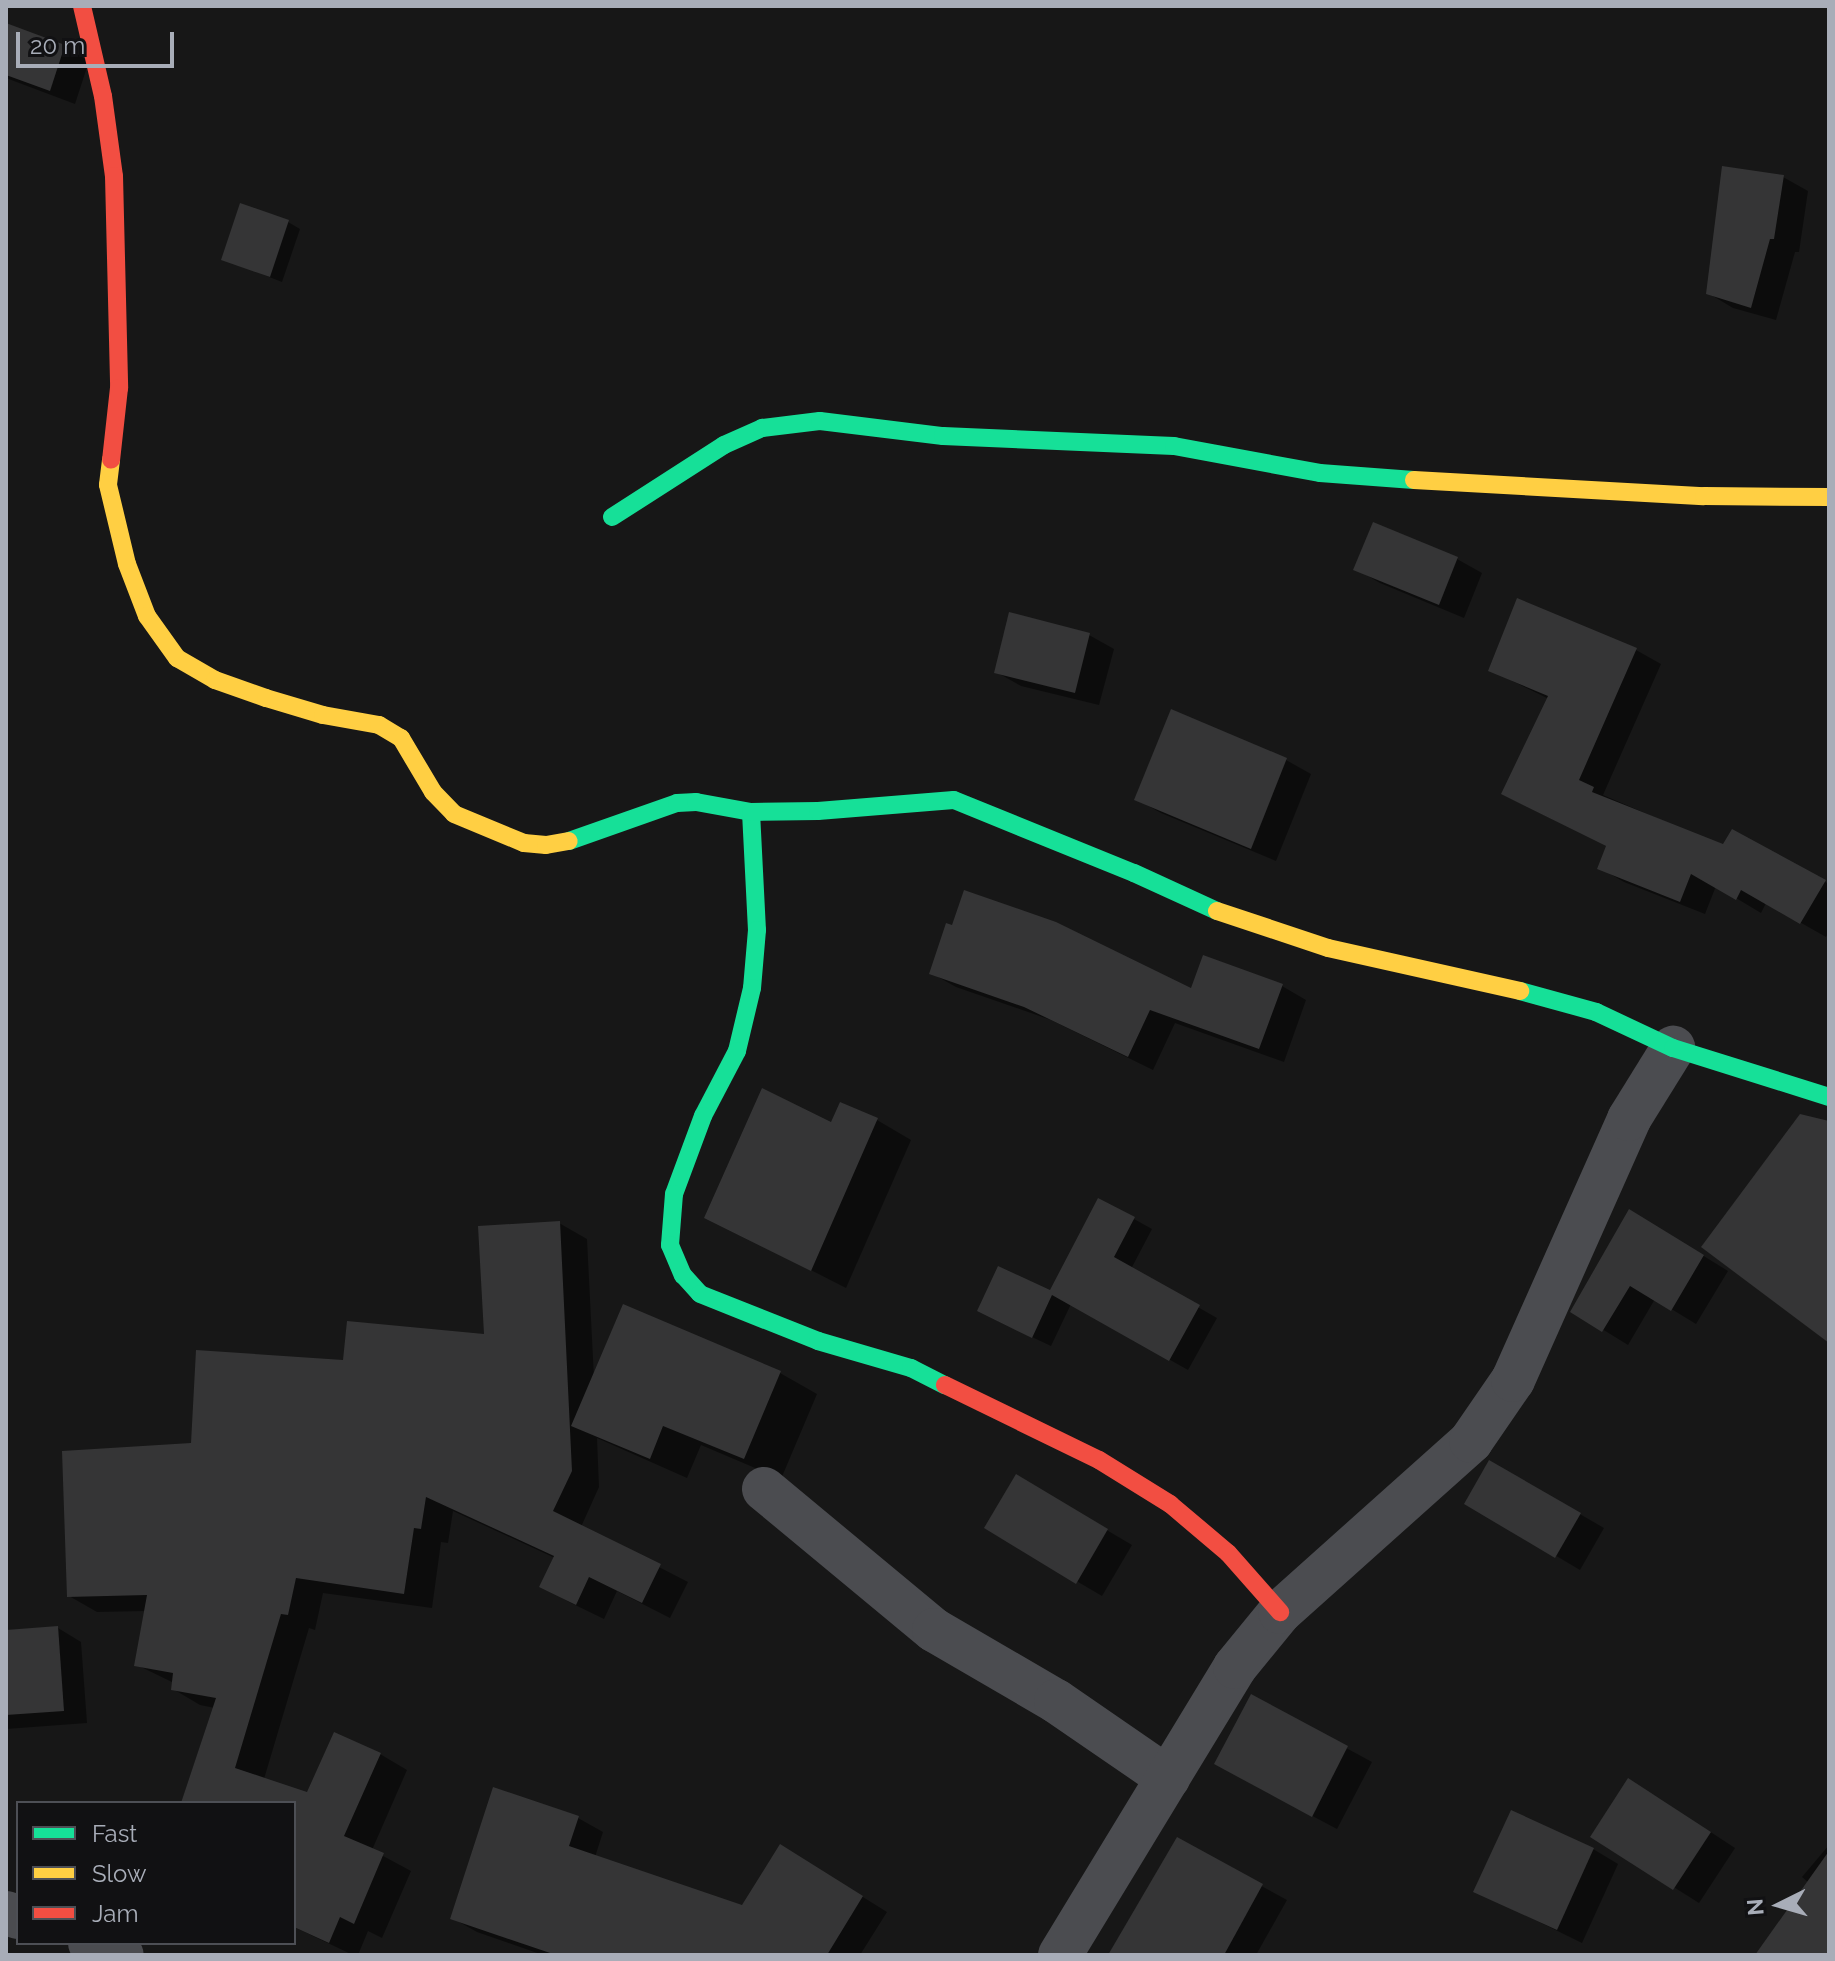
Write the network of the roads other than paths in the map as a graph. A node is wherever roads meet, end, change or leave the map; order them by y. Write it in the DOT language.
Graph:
graph roads {
  1 [pos="88,10"];
  2 [pos="1829,497"];
  3 [pos="612,517"];
  4 [pos="751,812"];
  5 [pos="1673,1048"];
  6 [pos="1829,1097"];
  7 [pos="764,1489"];
  8 [pos="1280,1612"];
  9 [pos="1168,1778"];
  10 [pos="95,1945"];
  11 [pos="122,1955"];
  12 [pos="1060,1955"];
  1 -- 4 [label="street"];
  2 -- 3 [label="street"];
  4 -- 5 [label="street"];
  4 -- 8 [label="street"];
  5 -- 6 [label="street"];
  5 -- 8 [label="street"];
  7 -- 9 [label="street"];
  8 -- 9 [label="street"];
  9 -- 12 [label="street"];
  10 -- 11 [label="street"];
}
